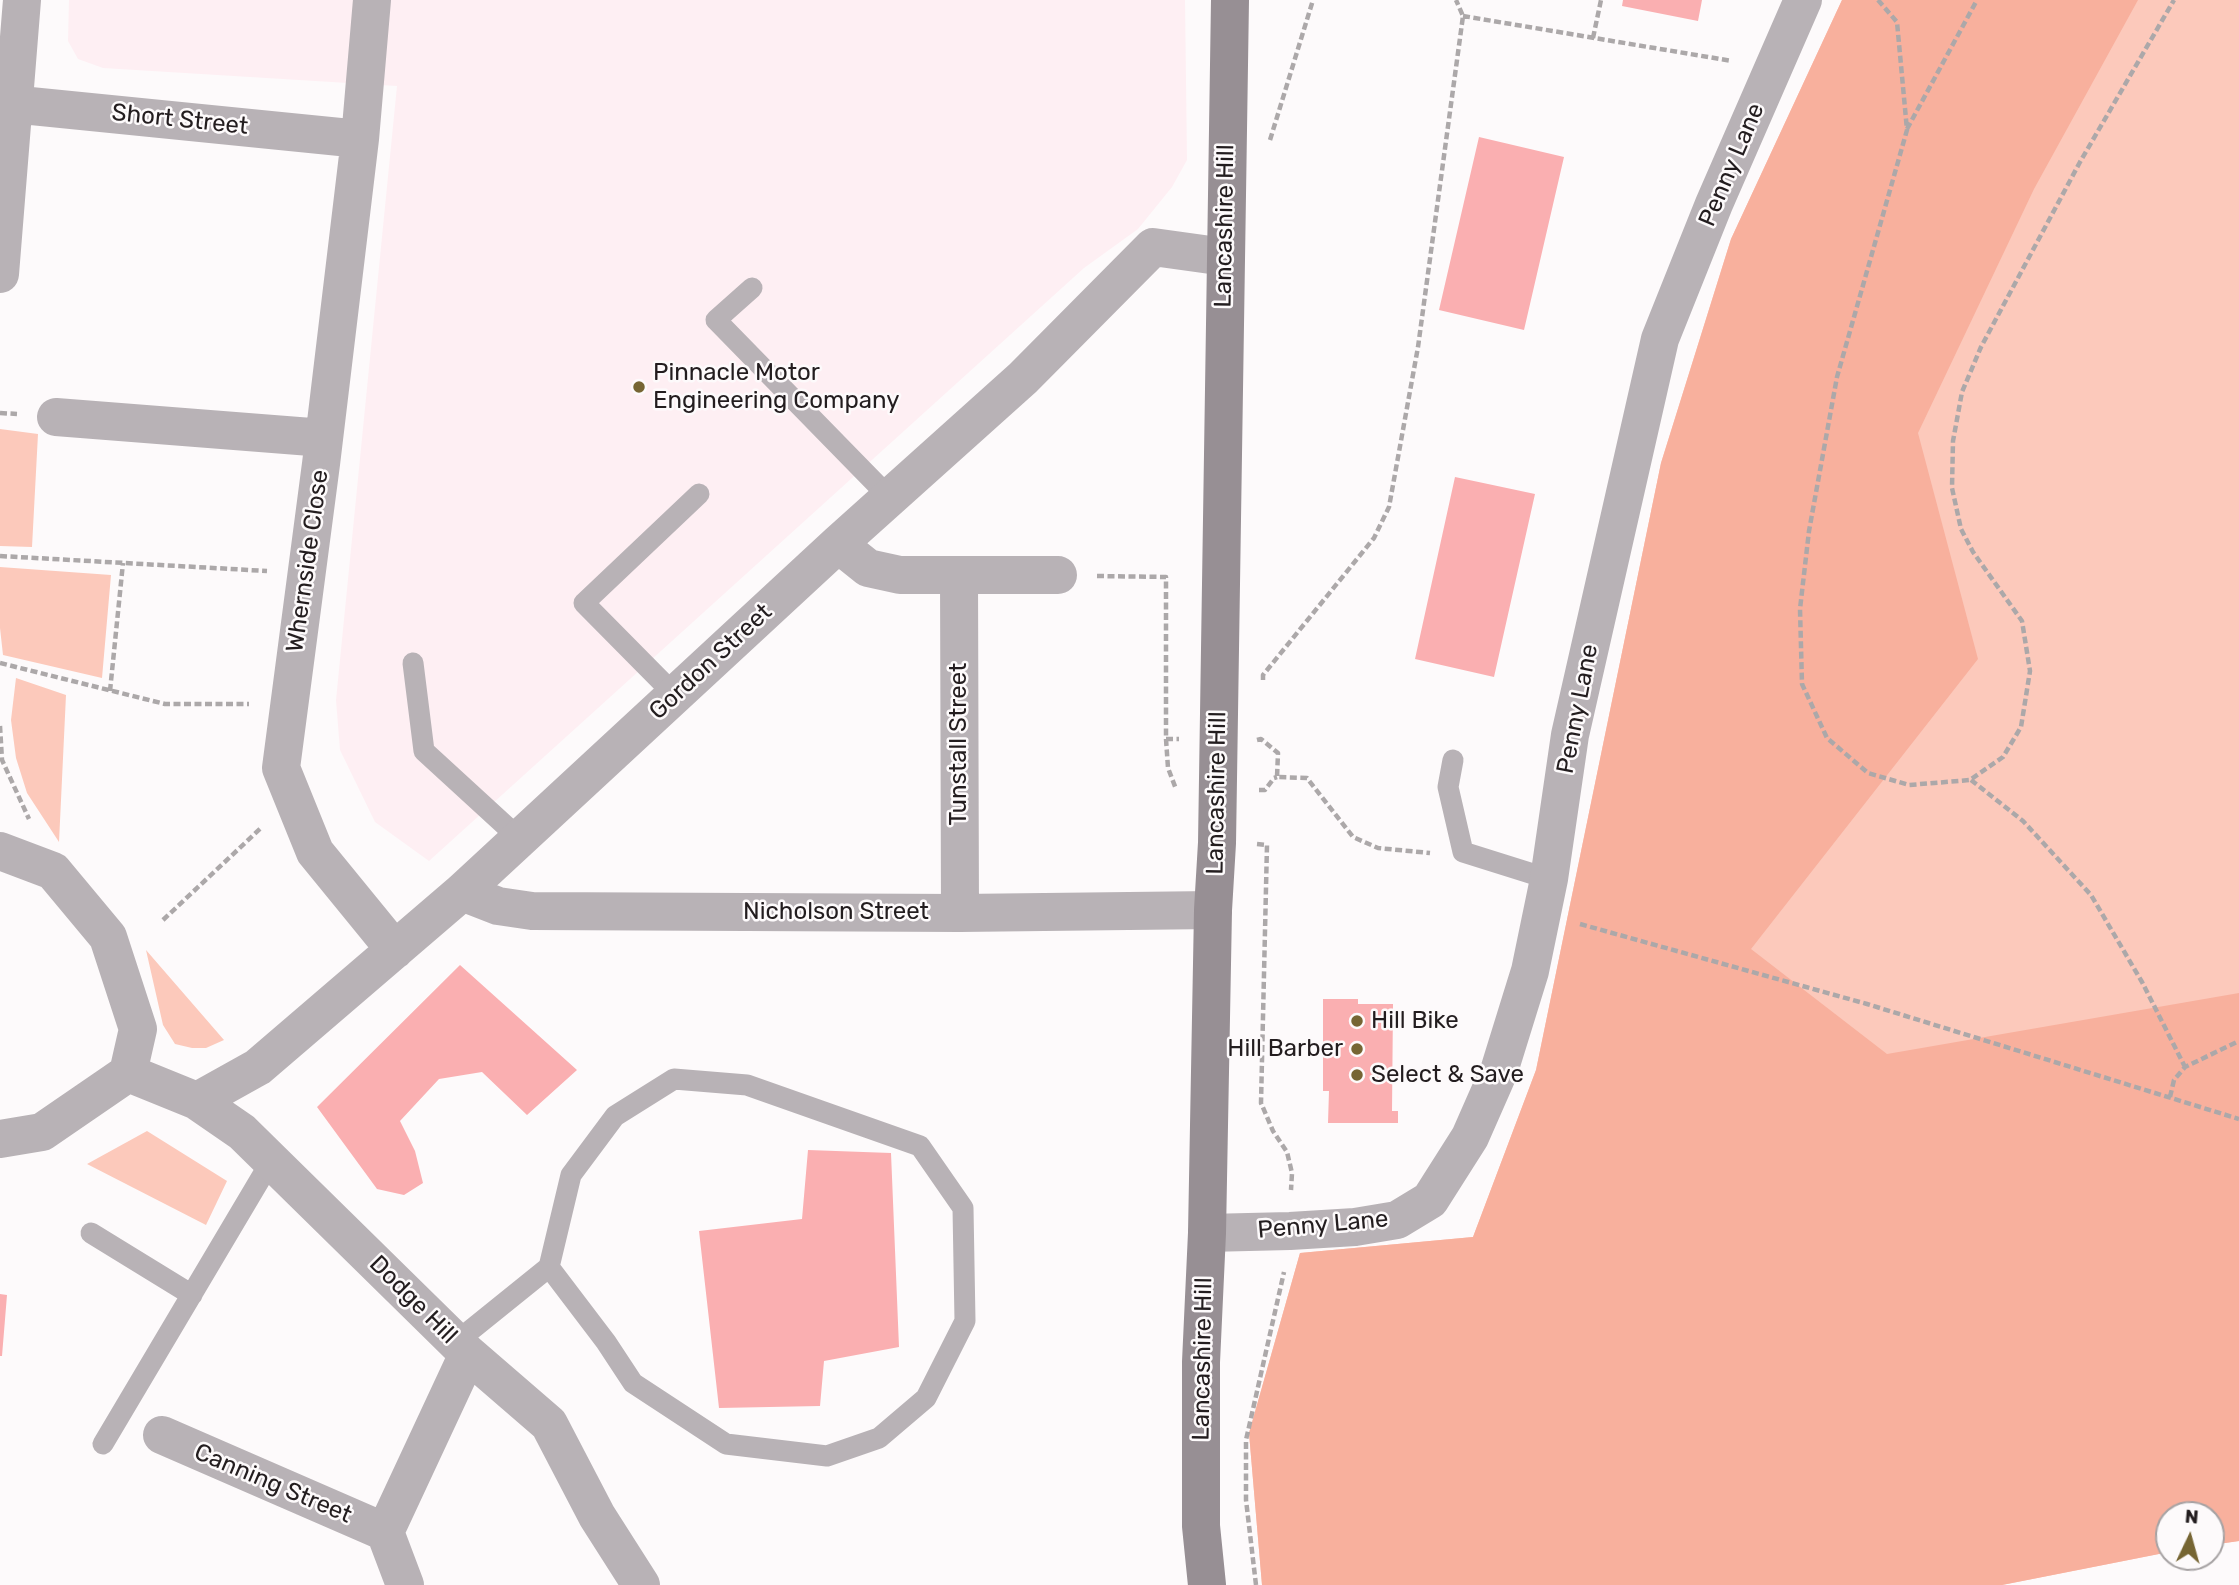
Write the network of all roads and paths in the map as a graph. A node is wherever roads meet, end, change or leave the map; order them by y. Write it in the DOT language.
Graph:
graph roads {
  1 [pos="22,0"];
  2 [pos="372,0"];
  3 [pos="1230,0"];
  4 [pos="1313,0"];
  5 [pos="1456,0"];
  6 [pos="1601,0"];
  7 [pos="1803,0"];
  8 [pos="1878,0"];
  9 [pos="1977,0"];
  10 [pos="2174,0"];
  11 [pos="1463,16"];
  12 [pos="1593,38"];
  13 [pos="1773,68"];
  14 [pos="7,103"];
  15 [pos="1907,130"];
  16 [pos="360,139"];
  17 [pos="1227,148"];
  18 [pos="4,199"];
  19 [pos="1225,257"];
  20 [pos="0,274"];
  21 [pos="752,288"];
  22 [pos="56,418"];
  23 [pos="324,438"];
  24 [pos="699,494"];
  25 [pos="890,498"];
  26 [pos="838,544"];
  27 [pos="0,556"];
  28 [pos="122,563"];
  29 [pos="307,573"];
  30 [pos="959,575"];
  31 [pos="1058,576"];
  32 [pos="0,663"];
  33 [pos="413,663"];
  34 [pos="1263,688"];
  35 [pos="110,691"];
  36 [pos="675,695"];
  37 [pos="289,704"];
  38 [pos="0,726"];
  39 [pos="1261,727"];
  40 [pos="1166,739"];
  41 [pos="1219,740"];
  42 [pos="1261,740"];
  43 [pos="1453,760"];
  44 [pos="1970,780"];
  45 [pos="1185,789"];
  46 [pos="293,797"];
  47 [pos="520,839"];
  48 [pos="1267,845"];
  49 [pos="0,851"];
  50 [pos="1438,854"];
  51 [pos="53,871"];
  52 [pos="1549,880"];
  53 [pos="462,892"];
  54 [pos="1213,909"];
  55 [pos="960,913"];
  56 [pos="163,920"];
  57 [pos="1571,922"];
  58 [pos="395,950"];
  59 [pos="2239,1041"];
  60 [pos="2185,1067"];
  61 [pos="128,1073"];
  62 [pos="2170,1097"];
  63 [pos="197,1101"];
  64 [pos="2239,1119"];
  65 [pos="0,1139"];
  66 [pos="271,1161"];
  67 [pos="1291,1194"];
  68 [pos="91,1233"];
  69 [pos="1207,1233"];
  70 [pos="549,1267"];
  71 [pos="1285,1269"];
  72 [pos="191,1295"];
  73 [pos="462,1348"];
  74 [pos="162,1435"];
  75 [pos="103,1444"];
  76 [pos="385,1532"];
  77 [pos="405,1585"];
  78 [pos="641,1585"];
  79 [pos="1207,1585"];
  80 [pos="1256,1585"];
  1 -- 14 [label="street"];
  2 -- 16 [label="street, Whernside Close"];
  3 -- 17 [label="main road, Lancashire Hill"];
  4 -- 17 [label="path"];
  5 -- 11 [label="path"];
  6 -- 12 [label="path"];
  7 -- 13 [label="street, Penny Lane"];
  8 -- 15 [label="path"];
  9 -- 15 [label="path"];
  10 -- 44 [label="path"];
  11 -- 12 [label="path"];
  11 -- 34 [label="path"];
  12 -- 13 [label="path"];
  13 -- 52 [label="street, Penny Lane"];
  14 -- 16 [label="street, Short Street"];
  14 -- 18 [label="street"];
  15 -- 44 [label="path"];
  16 -- 23 [label="street, Whernside Close"];
  17 -- 19 [label="main road, Lancashire Hill"];
  18 -- 20 [label="street"];
  19 -- 25 [label="street, Gordon Street"];
  19 -- 41 [label="main road, Lancashire Hill"];
  21 -- 25 [label="lane"];
  22 -- 23 [label="street"];
  23 -- 29 [label="street, Whernside Close"];
  24 -- 36 [label="lane"];
  25 -- 26 [label="street, Gordon Street"];
  26 -- 30 [label="street"];
  26 -- 36 [label="street, Gordon Street"];
  27 -- 28 [label="path"];
  28 -- 29 [label="path"];
  28 -- 35 [label="path"];
  29 -- 37 [label="street, Whernside Close"];
  30 -- 31 [label="street"];
  30 -- 55 [label="street, Tunstall Street"];
  31 -- 40 [label="path"];
  32 -- 35 [label="path"];
  33 -- 47 [label="lane"];
  35 -- 37 [label="path"];
  36 -- 47 [label="street, Gordon Street"];
  37 -- 46 [label="street, Whernside Close"];
  38 -- 51 [label="path"];
  39 -- 42 [label="path"];
  40 -- 41 [label="path"];
  40 -- 45 [label="path"];
  41 -- 42 [label="path"];
  41 -- 54 [label="main road, Lancashire Hill"];
  42 -- 50 [label="path"];
  43 -- 52 [label="lane"];
  44 -- 60 [label="path"];
  46 -- 56 [label="path"];
  46 -- 58 [label="street, Whernside Close"];
  47 -- 53 [label="street, Gordon Street"];
  48 -- 67 [label="path, Lancashire Hill"];
  49 -- 51 [label="street"];
  51 -- 61 [label="street"];
  52 -- 69 [label="street, Penny Lane"];
  53 -- 55 [label="street, Nicholson Street"];
  53 -- 58 [label="street, Gordon Street"];
  54 -- 55 [label="street, Nicholson Street"];
  54 -- 69 [label="main road, Lancashire Hill"];
  57 -- 62 [label="path"];
  58 -- 63 [label="street, Gordon Street"];
  59 -- 60 [label="path"];
  60 -- 62 [label="path"];
  61 -- 63 [label="street, Dodge Hill"];
  61 -- 65 [label="street"];
  62 -- 64 [label="path"];
  63 -- 66 [label="street, Dodge Hill"];
  66 -- 72 [label="lane"];
  66 -- 73 [label="street, Dodge Hill"];
  68 -- 72 [label="lane"];
  69 -- 79 [label="main road, Lancashire Hill"];
  70 -- 70 [label="lane"];
  70 -- 73 [label="lane"];
  71 -- 80 [label="path, Lancashire Hill"];
  72 -- 75 [label="lane"];
  73 -- 76 [label="street"];
  73 -- 78 [label="street, Dodge Hill"];
  74 -- 76 [label="street, Canning Street"];
  76 -- 77 [label="street"];
}
